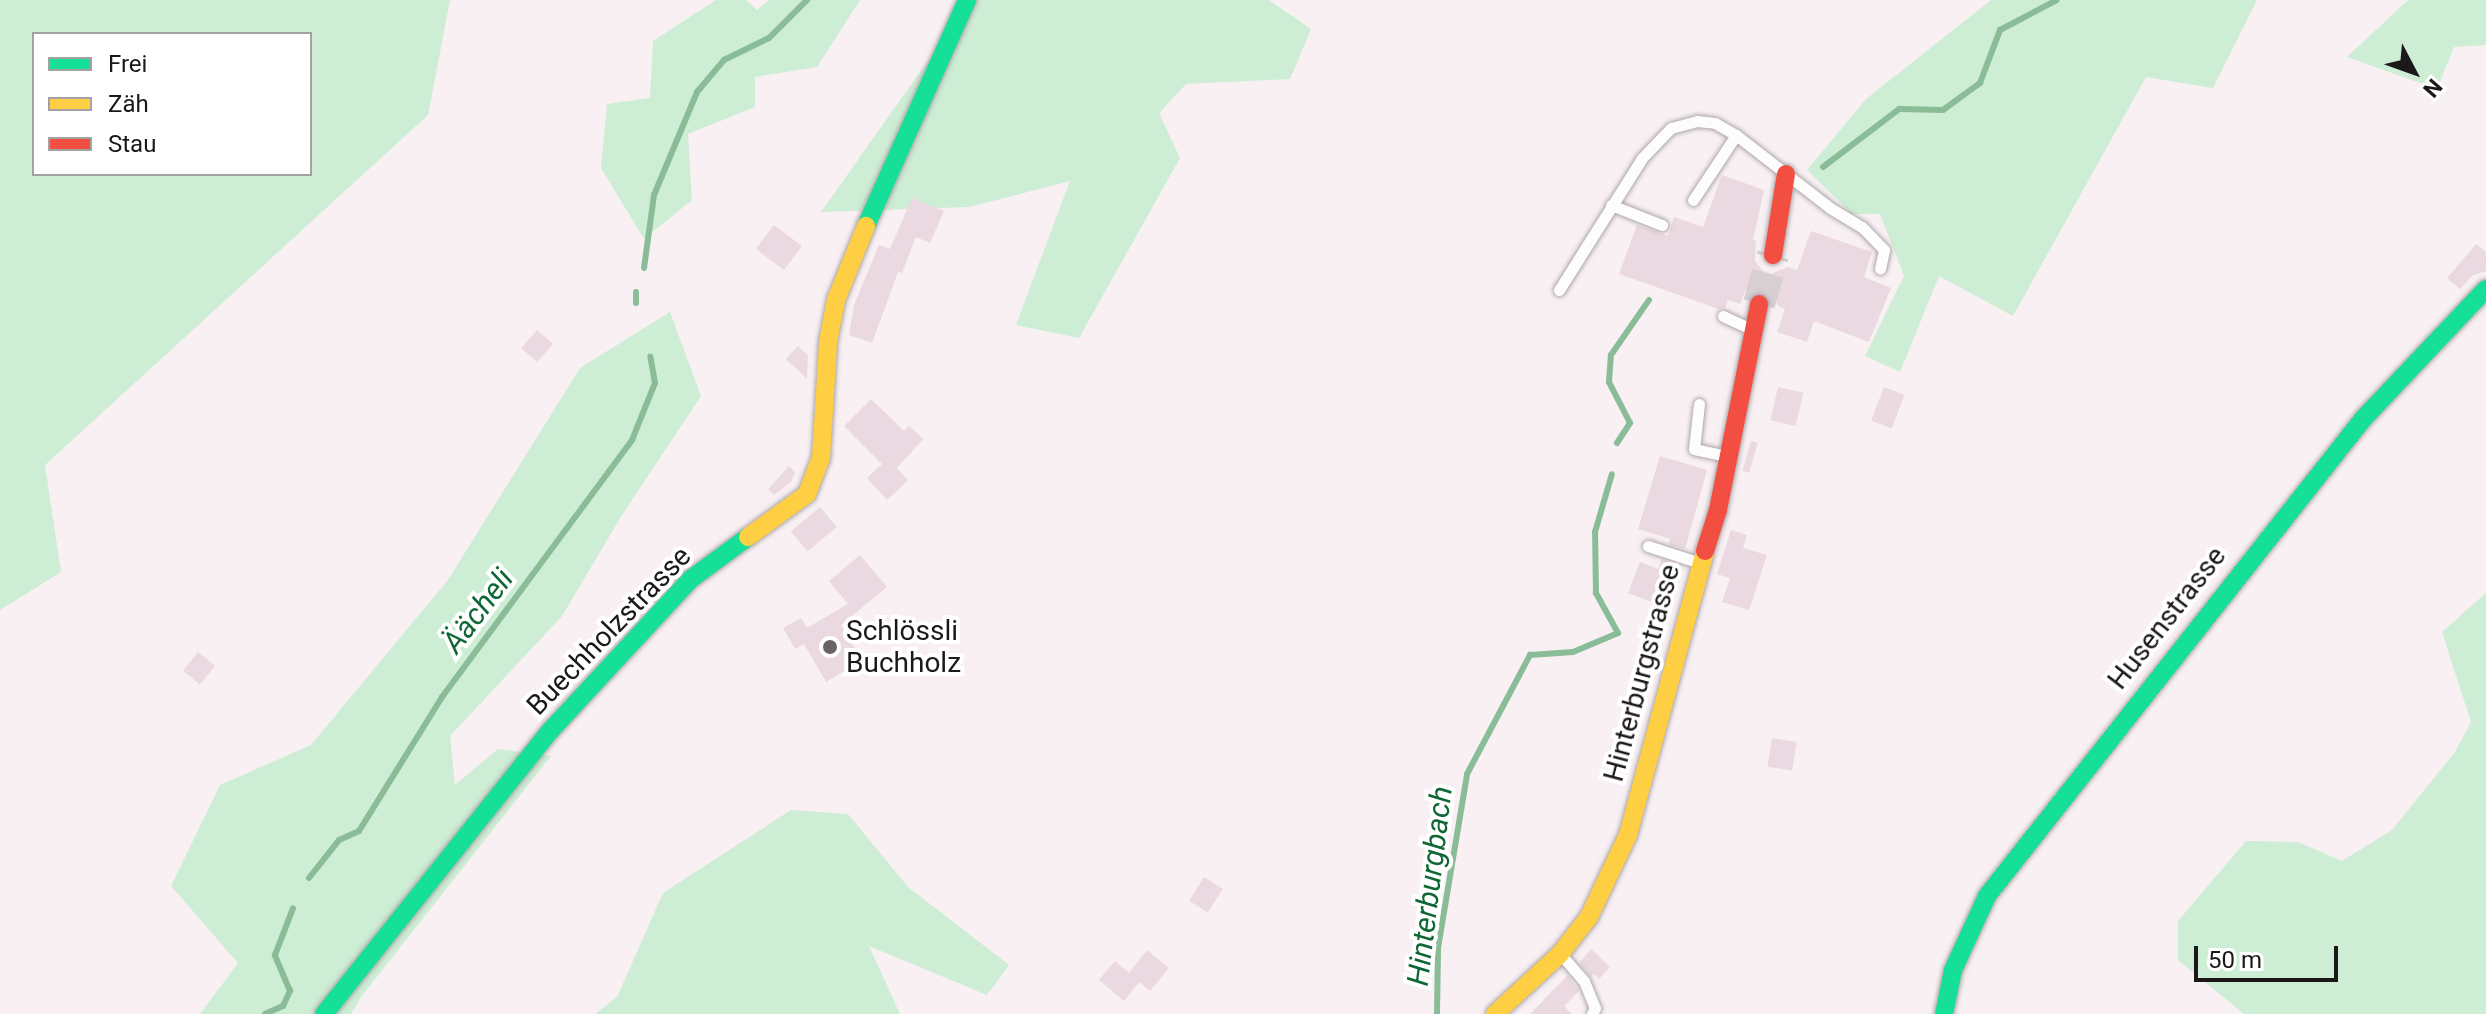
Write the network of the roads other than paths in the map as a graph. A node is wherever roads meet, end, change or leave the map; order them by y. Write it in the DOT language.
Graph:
graph roads {
  1 [pos="967,0"];
  2 [pos="1736,135"];
  3 [pos="1786,174"];
  4 [pos="1693,200"];
  5 [pos="1611,205"];
  6 [pos="1662,225"];
  7 [pos="1773,255"];
  8 [pos="1880,269"];
  9 [pos="2486,289"];
  10 [pos="1559,290"];
  11 [pos="1759,304"];
  12 [pos="1723,316"];
  13 [pos="1754,330"];
  14 [pos="1699,404"];
  15 [pos="1727,456"];
  16 [pos="1648,546"];
  17 [pos="1701,563"];
  18 [pos="1560,954"];
  19 [pos="324,1014"];
  20 [pos="1495,1014"];
  21 [pos="1592,1014"];
  22 [pos="1944,1014"];
  1 -- 19 [label="street, Buechholzstrasse"];
  2 -- 3 [label="lane"];
  2 -- 4 [label="lane"];
  2 -- 5 [label="lane"];
  3 -- 7 [label="street"];
  3 -- 8 [label="lane"];
  5 -- 6 [label="lane"];
  5 -- 10 [label="lane"];
  9 -- 22 [label="street, Husenstrasse"];
  11 -- 13 [label="street, Hinterburgstrasse"];
  12 -- 13 [label="lane"];
  13 -- 15 [label="street, Hinterburgstrasse"];
  14 -- 15 [label="lane"];
  15 -- 17 [label="street, Hinterburgstrasse"];
  16 -- 17 [label="lane"];
  17 -- 18 [label="street, Hinterburgstrasse"];
  18 -- 20 [label="street, Hinterburgstrasse"];
  18 -- 21 [label="lane"];
}
